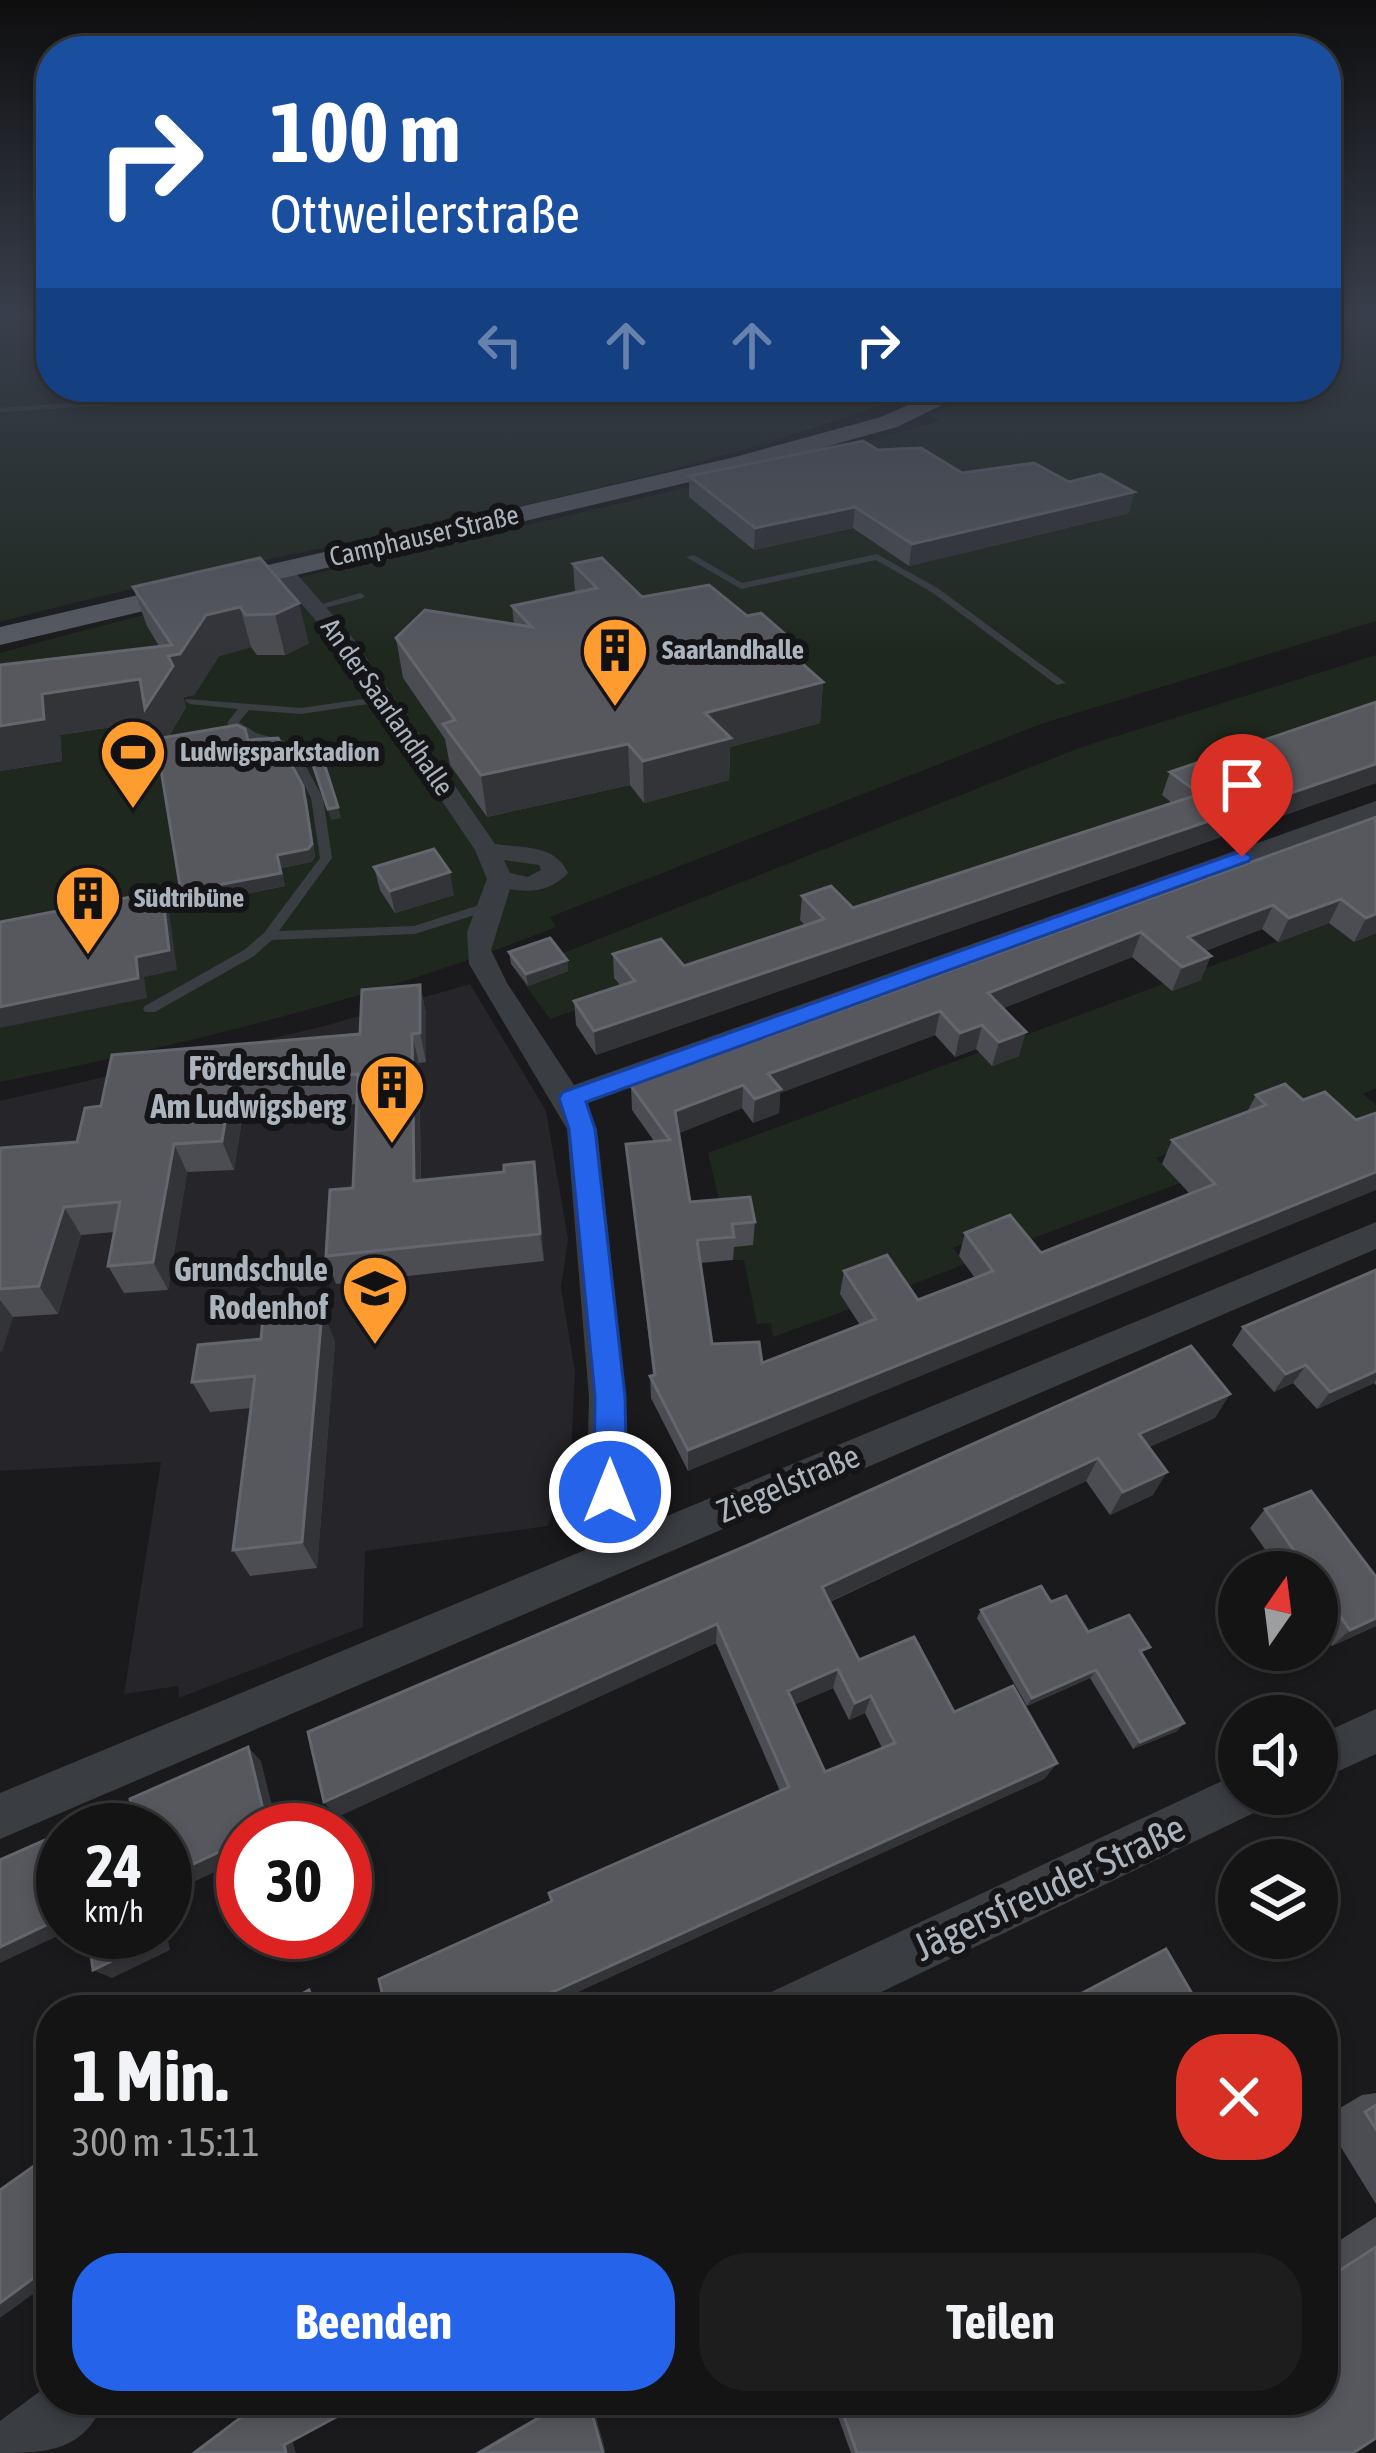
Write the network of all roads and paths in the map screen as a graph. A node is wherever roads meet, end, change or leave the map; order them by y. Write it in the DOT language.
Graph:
graph roads {
  1 [pos="860,426"];
  2 [pos="871,426"];
  3 [pos="848,432"];
  4 [pos="691,556"];
  5 [pos="281,568"];
  6 [pos="360,596"];
  7 [pos="317,608"];
  8 [pos="0,636"];
  9 [pos="1061,683"];
  10 [pos="384,699"];
  11 [pos="190,700"];
  12 [pos="246,706"];
  13 [pos="1376,808"];
  14 [pos="487,850"];
  15 [pos="497,892"];
  16 [pos="269,935"];
  17 [pos="150,1009"];
  18 [pos="572,1098"];
  19 [pos="1376,1235"];
  20 [pos="604,1560"];
  21 [pos="1376,1731"];
  22 [pos="1338,1750"];
  23 [pos="1218,1806"];
  24 [pos="0,1816"];
  25 [pos="821,1995"];
  26 [pos="56,2415"];
  27 [pos="6,2453"];
  1 -- 3 [label="main road, Camphauser Straße"];
  2 -- 3 [label="main road, Camphauser Straße"];
  3 -- 5 [label="main road, Camphauser Straße"];
  4 -- 9 [label="lane"];
  5 -- 7 [label="street, An der Saarlandhalle"];
  5 -- 8 [label="main road, Camphauser Straße"];
  6 -- 7 [label="lane"];
  7 -- 10 [label="street, An der Saarlandhalle"];
  10 -- 12 [label="lane"];
  10 -- 14 [label="street, An der Saarlandhalle"];
  11 -- 12 [label="lane"];
  12 -- 16 [label="lane"];
  13 -- 18 [label="street"];
  14 -- 15 [label="street, An der Saarlandhalle"];
  14 -- 15 [label="street"];
  15 -- 16 [label="lane"];
  15 -- 18 [label="street"];
  16 -- 17 [label="lane"];
  18 -- 20 [label="street"];
  19 -- 20 [label="street, Ziegelstraße"];
  20 -- 24 [label="street, Ziegelstraße"];
  21 -- 22 [label="street"];
  23 -- 25 [label="street, Jägersfreuder Straße"];
  26 -- 27 [label="street"];
}
